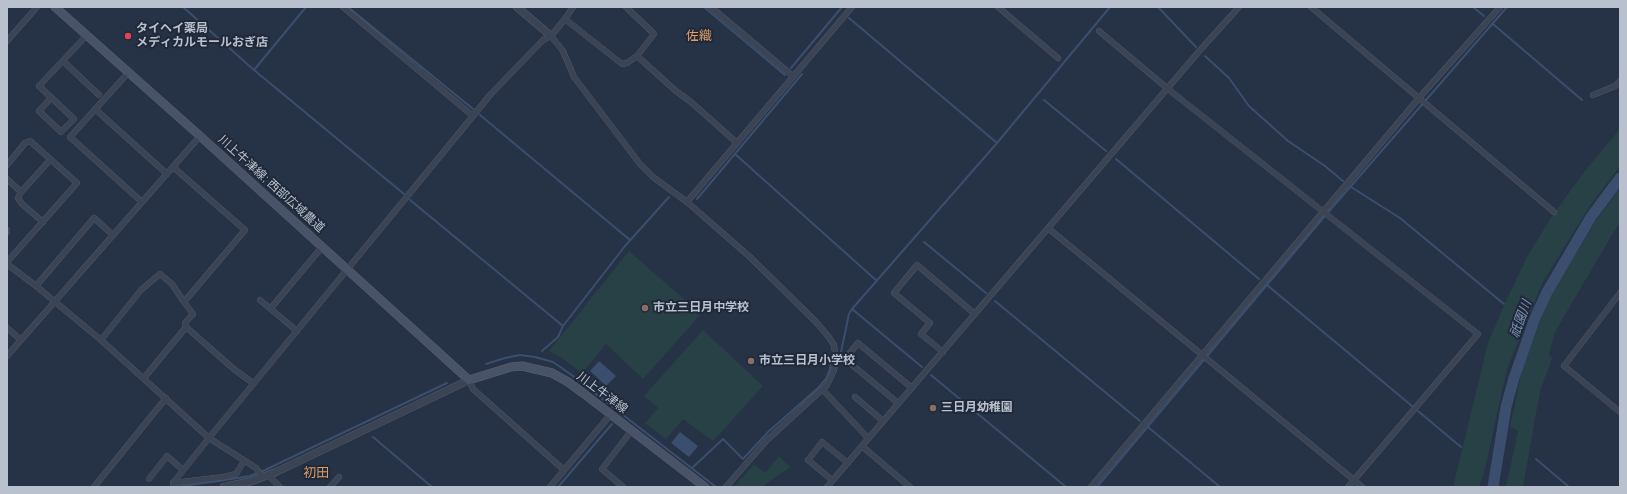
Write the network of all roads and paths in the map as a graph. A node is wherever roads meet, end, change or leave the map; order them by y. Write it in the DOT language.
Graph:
graph roads {
  1 [pos="37,7"];
  2 [pos="55,7"];
  3 [pos="343,7"];
  4 [pos="517,7"];
  5 [pos="572,7"];
  6 [pos="626,7"];
  7 [pos="711,7"];
  8 [pos="852,7"];
  9 [pos="998,7"];
  10 [pos="1239,7"];
  11 [pos="1312,7"];
  12 [pos="1500,7"];
  13 [pos="565,19"];
  14 [pos="1099,31"];
  15 [pos="87,35"];
  16 [pos="551,36"];
  17 [pos="7,41"];
  18 [pos="637,56"];
  19 [pos="1058,58"];
  20 [pos="63,61"];
  21 [pos="129,72"];
  22 [pos="793,76"];
  23 [pos="1620,81"];
  24 [pos="1168,89"];
  25 [pos="100,95"];
  26 [pos="1593,95"];
  27 [pos="52,98"];
  28 [pos="1419,98"];
  29 [pos="95,109"];
  30 [pos="473,116"];
  31 [pos="200,136"];
  32 [pos="737,143"];
  33 [pos="50,160"];
  34 [pos="7,165"];
  35 [pos="173,167"];
  36 [pos="167,174"];
  37 [pos="7,179"];
  38 [pos="21,192"];
  39 [pos="142,202"];
  40 [pos="687,202"];
  41 [pos="1323,212"];
  42 [pos="1554,212"];
  43 [pos="42,222"];
  44 [pos="1048,228"];
  45 [pos="113,234"];
  46 [pos="322,247"];
  47 [pos="7,263"];
  48 [pos="347,270"];
  49 [pos="36,286"];
  50 [pos="1620,293"];
  51 [pos="260,300"];
  52 [pos="55,301"];
  53 [pos="184,302"];
  54 [pos="271,308"];
  55 [pos="975,314"];
  56 [pos="186,327"];
  57 [pos="7,328"];
  58 [pos="297,331"];
  59 [pos="21,340"];
  60 [pos="101,340"];
  61 [pos="942,352"];
  62 [pos="1202,355"];
  63 [pos="7,356"];
  64 [pos="144,378"];
  65 [pos="469,380"];
  66 [pos="253,383"];
  67 [pos="912,388"];
  68 [pos="823,390"];
  69 [pos="855,397"];
  70 [pos="166,398"];
  71 [pos="898,403"];
  72 [pos="1620,412"];
  73 [pos="611,414"];
  74 [pos="883,421"];
  75 [pos="632,430"];
  76 [pos="209,438"];
  77 [pos="868,438"];
  78 [pos="863,447"];
  79 [pos="244,461"];
  80 [pos="848,463"];
  81 [pos="184,470"];
  82 [pos="564,470"];
  83 [pos="263,476"];
  84 [pos="339,477"];
  85 [pos="149,479"];
  86 [pos="832,480"];
  87 [pos="1354,480"];
  88 [pos="173,485"];
  89 [pos="240,486"];
  90 [pos="94,487"];
  91 [pos="224,487"];
  92 [pos="280,487"];
  93 [pos="330,487"];
  94 [pos="550,487"];
  95 [pos="623,487"];
  96 [pos="705,487"];
  97 [pos="726,487"];
  98 [pos="827,487"];
  99 [pos="910,487"];
  100 [pos="1091,487"];
  101 [pos="1348,487"];
  102 [pos="1362,487"];
  1 -- 17 [label="street"];
  2 -- 15 [label="main road, 川上牛津線; 西部広域農道"];
  3 -- 30 [label="street"];
  4 -- 16 [label="street"];
  5 -- 13 [label="street"];
  6 -- 18 [label="street"];
  7 -- 22 [label="street"];
  8 -- 22 [label="street"];
  9 -- 19 [label="street"];
  10 -- 24 [label="street"];
  11 -- 28 [label="street"];
  12 -- 28 [label="street"];
  13 -- 16 [label="street"];
  13 -- 18 [label="street"];
  14 -- 24 [label="street"];
  15 -- 20 [label="street"];
  15 -- 21 [label="main road, 川上牛津線; 西部広域農道"];
  16 -- 30 [label="street"];
  16 -- 40 [label="street"];
  18 -- 32 [label="street"];
  20 -- 25 [label="street"];
  20 -- 27 [label="street"];
  21 -- 29 [label="street"];
  21 -- 31 [label="main road, 川上牛津線; 西部広域農道"];
  22 -- 32 [label="street"];
  23 -- 26 [label="street"];
  24 -- 41 [label="street"];
  24 -- 44 [label="street"];
  27 -- 27 [label="street"];
  28 -- 41 [label="street"];
  28 -- 42 [label="street"];
  29 -- 36 [label="street"];
  29 -- 39 [label="street"];
  30 -- 48 [label="street"];
  31 -- 35 [label="street"];
  31 -- 46 [label="main road, 川上牛津線; 西部広域農道"];
  32 -- 40 [label="street"];
  33 -- 34 [label="street"];
  33 -- 38 [label="street"];
  33 -- 43 [label="street"];
  35 -- 36 [label="street"];
  35 -- 53 [label="street"];
  36 -- 39 [label="street"];
  37 -- 38 [label="street"];
  38 -- 43 [label="street"];
  39 -- 45 [label="street"];
  40 -- 68 [label="street"];
  41 -- 62 [label="street"];
  41 -- 87 [label="street"];
  43 -- 47 [label="street"];
  44 -- 55 [label="street"];
  44 -- 62 [label="street"];
  45 -- 49 [label="street"];
  45 -- 52 [label="street"];
  46 -- 48 [label="main road, 川上牛津線; 西部広域農道"];
  46 -- 54 [label="street"];
  47 -- 49 [label="street"];
  48 -- 58 [label="street"];
  48 -- 65 [label="main road, 川上牛津線; 西部広域農道"];
  49 -- 52 [label="street"];
  50 -- 72 [label="street"];
  51 -- 54 [label="street"];
  52 -- 59 [label="street"];
  52 -- 60 [label="street"];
  53 -- 56 [label="street"];
  53 -- 60 [label="street"];
  54 -- 58 [label="street"];
  55 -- 61 [label="street"];
  55 -- 61 [label="street"];
  56 -- 64 [label="street"];
  56 -- 66 [label="street"];
  57 -- 59 [label="street"];
  58 -- 66 [label="street"];
  59 -- 63 [label="street"];
  60 -- 64 [label="street"];
  61 -- 67 [label="street"];
  62 -- 87 [label="street"];
  62 -- 100 [label="street"];
  64 -- 70 [label="street"];
  65 -- 73 [label="main road, 川上牛津線"];
  65 -- 82 [label="street"];
  65 -- 83 [label="street"];
  66 -- 76 [label="street"];
  67 -- 71 [label="street"];
  67 -- 71 [label="street"];
  68 -- 77 [label="street"];
  68 -- 97 [label="street"];
  69 -- 74 [label="street"];
  70 -- 76 [label="street"];
  70 -- 90 [label="street"];
  71 -- 74 [label="street"];
  73 -- 75 [label="main road, 川上牛津線"];
  73 -- 82 [label="street"];
  74 -- 77 [label="street"];
  75 -- 95 [label="street"];
  75 -- 96 [label="main road, 川上牛津線"];
  76 -- 79 [label="street"];
  76 -- 81 [label="street"];
  77 -- 78 [label="street"];
  78 -- 80 [label="street"];
  78 -- 99 [label="street"];
  79 -- 83 [label="street"];
  79 -- 88 [label="street"];
  80 -- 86 [label="street"];
  80 -- 86 [label="street"];
  81 -- 85 [label="street"];
  81 -- 88 [label="street"];
  82 -- 94 [label="street"];
  83 -- 89 [label="street"];
  83 -- 92 [label="street"];
  84 -- 93 [label="street"];
  86 -- 98 [label="street"];
  87 -- 101 [label="street"];
  87 -- 102 [label="street"];
  89 -- 91 [label="street"];
}
